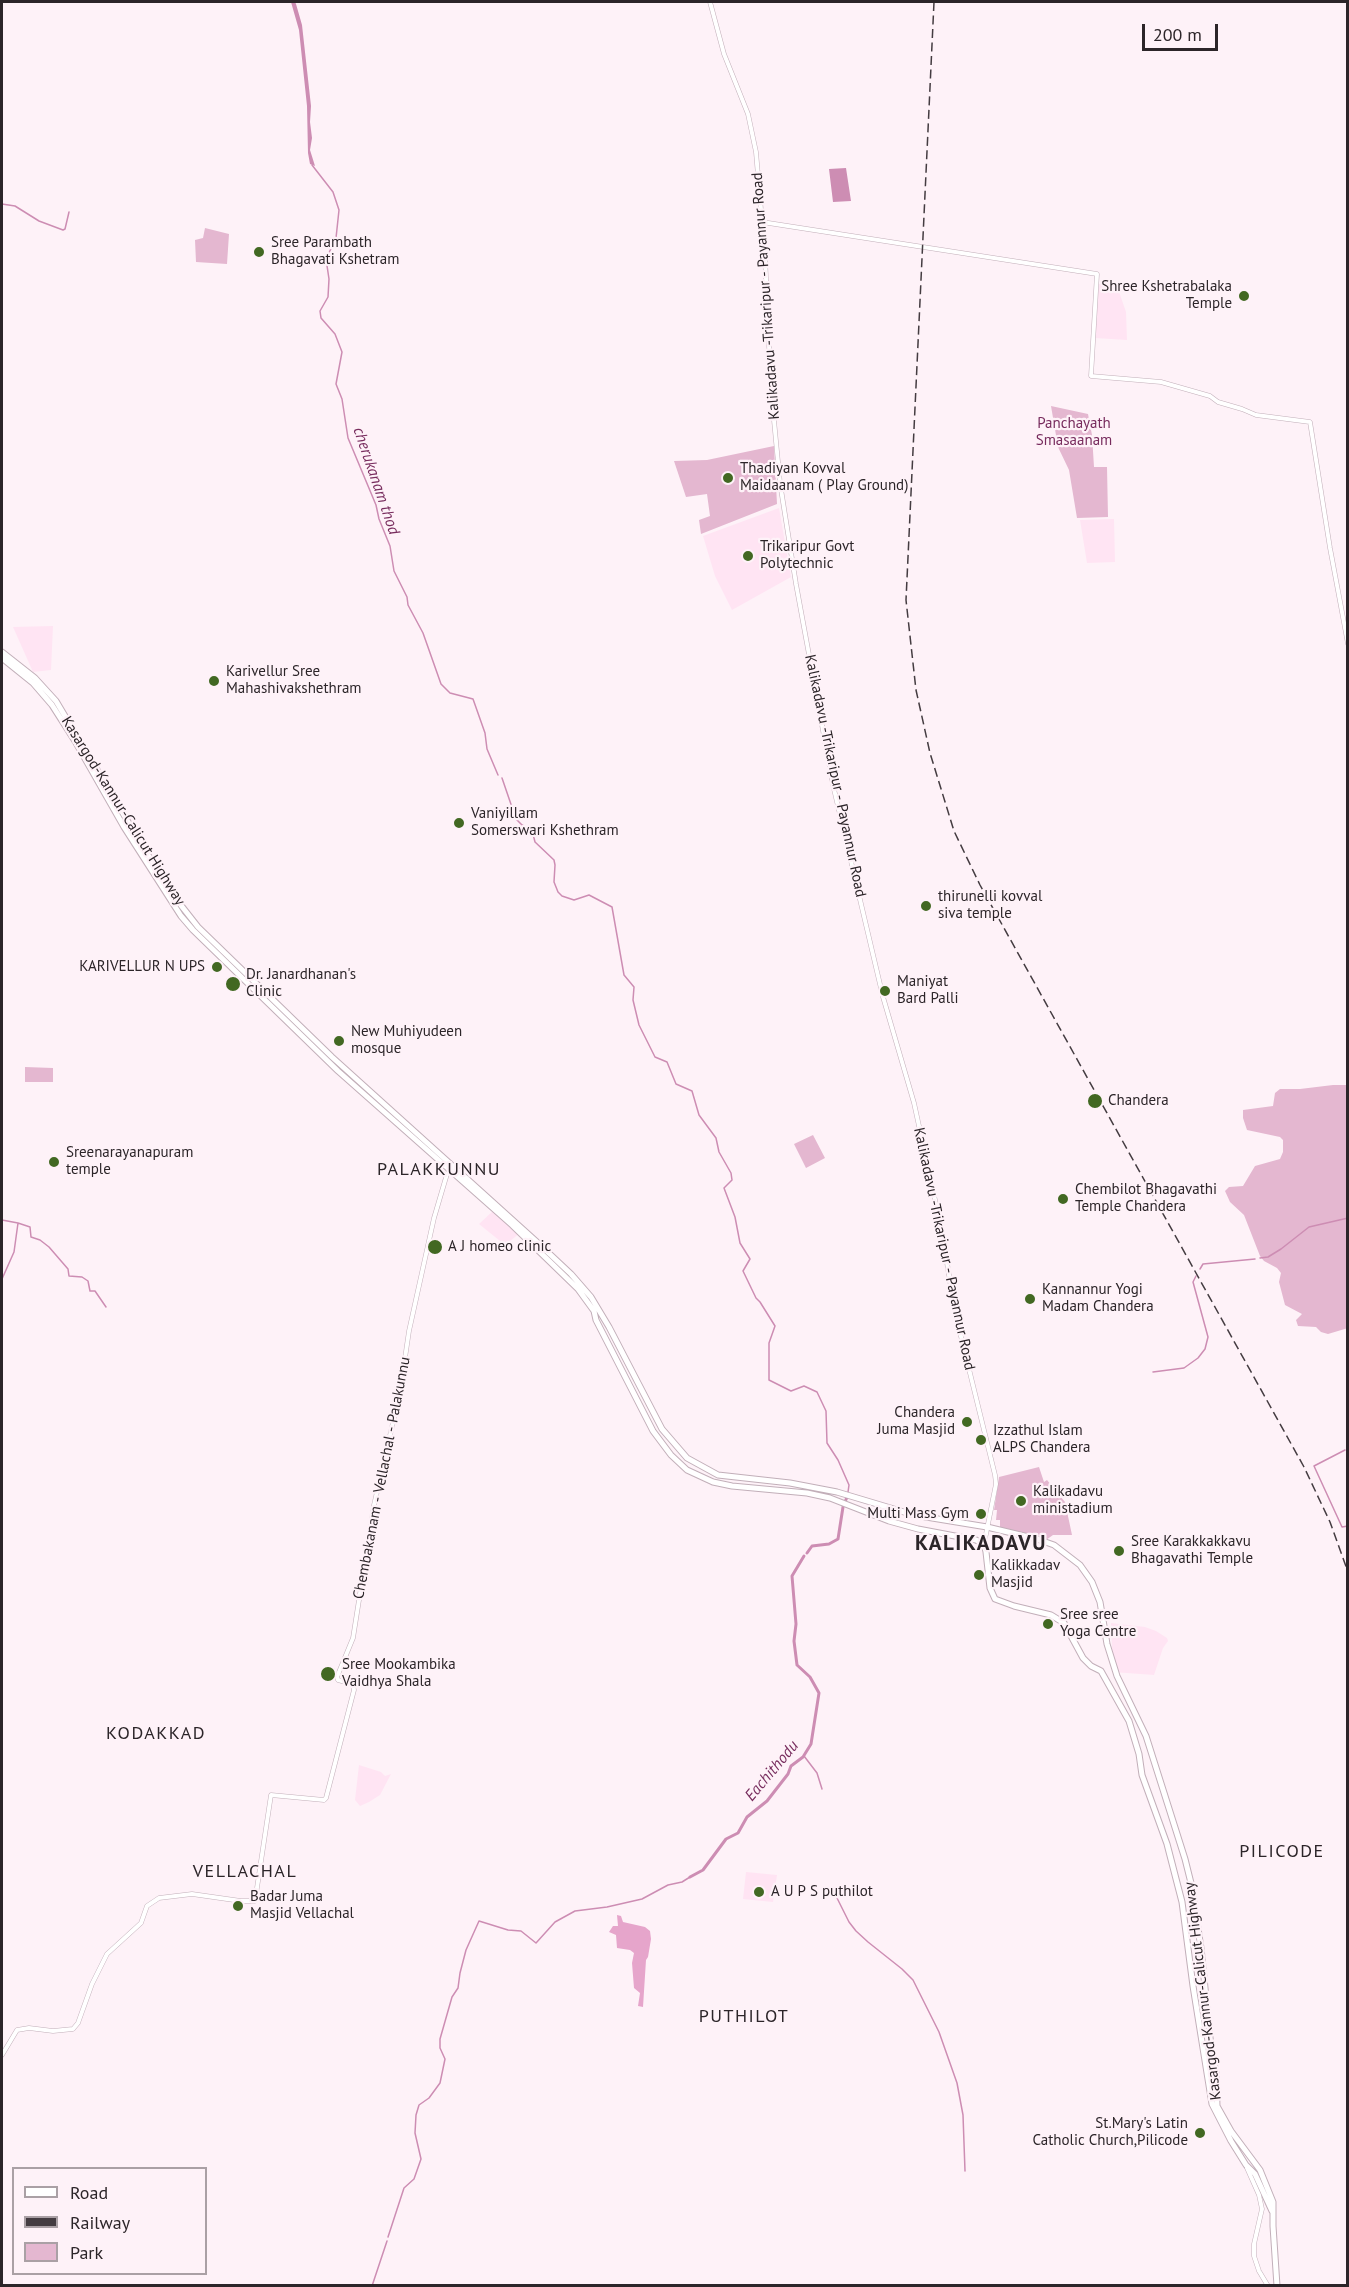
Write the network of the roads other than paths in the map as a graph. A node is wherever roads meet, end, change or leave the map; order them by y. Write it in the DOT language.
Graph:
graph roads {
  1 [pos="710,2"];
  2 [pos="762,222"];
  3 [pos="1347,644"];
  4 [pos="2,652"];
  5 [pos="6,659"];
  6 [pos="19,668"];
  7 [pos="215,948"];
  8 [pos="456,1172"];
  9 [pos="447,1174"];
  10 [pos="987,1527"];
  11 [pos="984,1544"];
  12 [pos="2,2055"];
  13 [pos="1246,2165"];
  14 [pos="1272,2212"];
  15 [pos="1269,2286"];
  16 [pos="1277,2286"];
  1 -- 2 [label="main road, Kalikadavu -Trikaripur - Payannur Road"];
  2 -- 3 [label="main road"];
  2 -- 10 [label="main road, Kalikadavu -Trikaripur - Payannur Road"];
  4 -- 5 [label="highway, Kasargod-Kannur-Calicut Highway"];
  5 -- 6 [label="highway, Kasargod-Kannur-Calicut Highway"];
  6 -- 7 [label="highway, Kasargod-Kannur-Calicut Highway"];
  6 -- 7 [label="highway, Kasargod-Kannur-Calicut Highway"];
  7 -- 8 [label="highway, Kasargod-Kannur-Calicut Highway"];
  8 -- 10 [label="highway, Kasargod-Kannur-Calicut Highway"];
  8 -- 11 [label="highway, Kasargod-Kannur-Calicut Highway"];
  9 -- 12 [label="main road, Chembakanam - Vellachal - Palakunnu"];
  10 -- 11 [label="main road, Kalikadavu -Trikaripur - Payannur Road"];
  10 -- 14 [label="highway, Kasargod-Kannur-Calicut Highway"];
  11 -- 13 [label="highway, Kasargod-Kannur-Calicut Highway"];
  13 -- 14 [label="highway, Kasargod-Kannur-Calicut Highway"];
  13 -- 15 [label="main road, Kasargod-Kannur-Calicut Highway"];
  14 -- 16 [label="highway, Kasargod-Kannur-Calicut Highway"];
}
